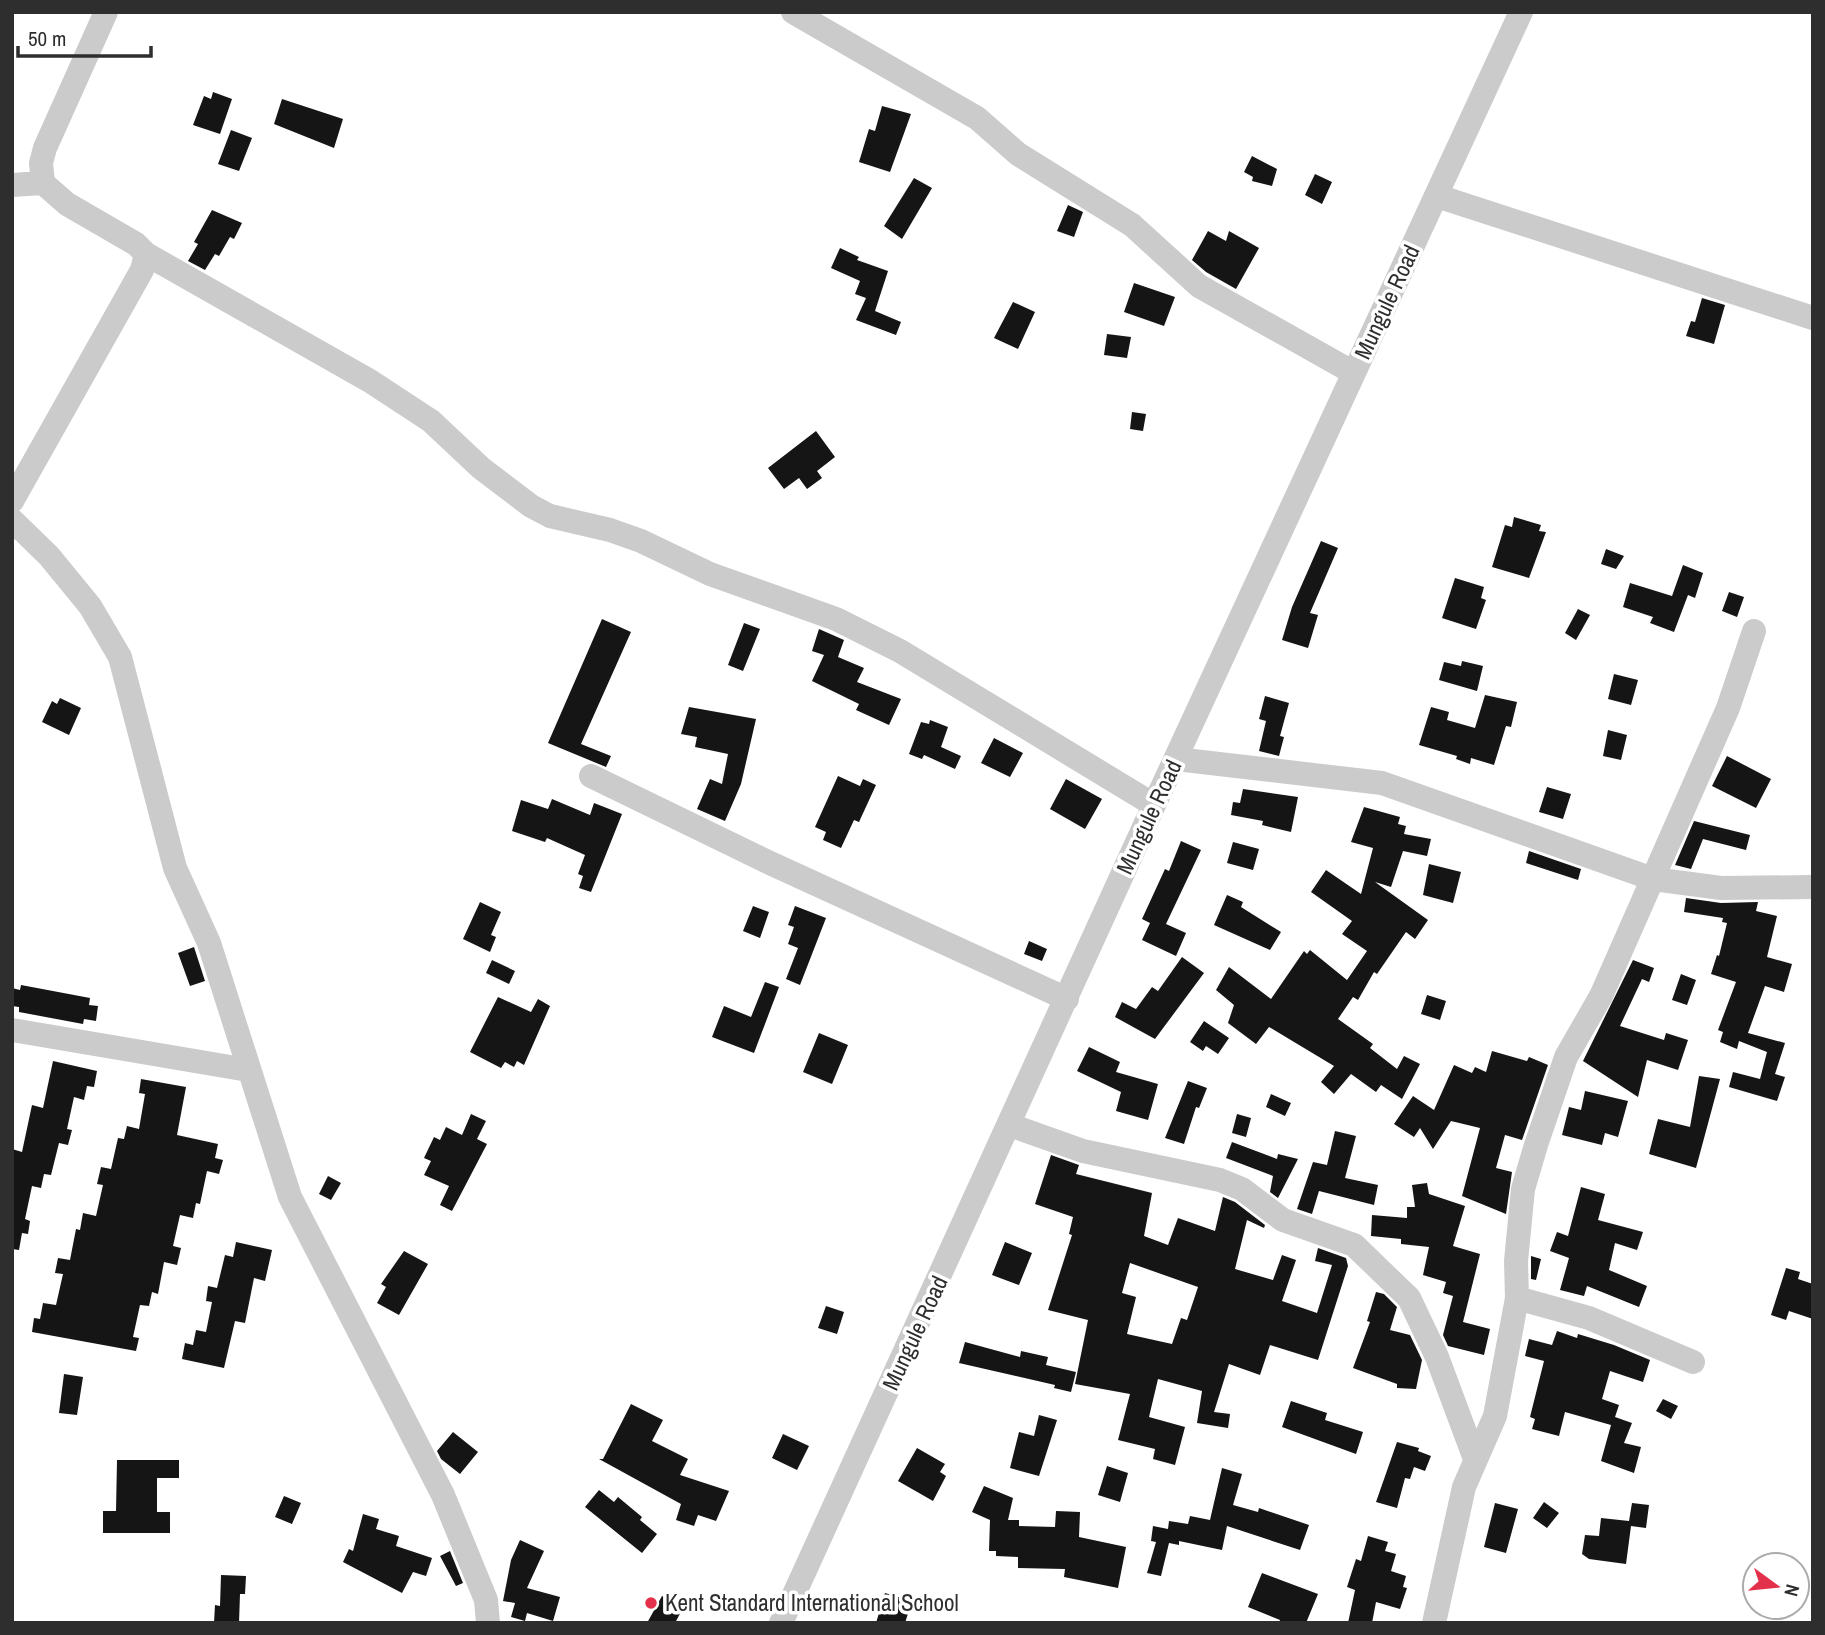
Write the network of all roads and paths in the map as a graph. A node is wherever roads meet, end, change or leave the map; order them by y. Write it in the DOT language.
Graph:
graph roads {
  1 [pos="106,12"];
  2 [pos="793,12"];
  3 [pos="1521,12"];
  4 [pos="43,183"];
  5 [pos="12,185"];
  6 [pos="1437,196"];
  7 [pos="146,254"];
  8 [pos="1813,318"];
  9 [pos="1354,373"];
  10 [pos="12,501"];
  11 [pos="12,520"];
  12 [pos="1754,631"];
  13 [pos="1176,759"];
  14 [pos="592,776"];
  15 [pos="1154,805"];
  16 [pos="1653,879"];
  17 [pos="1813,887"];
  18 [pos="1067,999"];
  19 [pos="12,1030"];
  20 [pos="247,1070"];
  21 [pos="1010,1125"];
  22 [pos="1517,1298"];
  23 [pos="1693,1362"];
  24 [pos="1475,1459"];
  25 [pos="488,1623"];
  26 [pos="781,1623"];
  27 [pos="1434,1623"];
  1 -- 4 [label="street"];
  2 -- 9 [label="street"];
  3 -- 6 [label="street, Mungule Road"];
  4 -- 5 [label="street"];
  4 -- 7 [label="street"];
  6 -- 8 [label="street"];
  6 -- 9 [label="street, Mungule Road"];
  7 -- 10 [label="street"];
  7 -- 15 [label="street"];
  9 -- 13 [label="street, Mungule Road"];
  11 -- 20 [label="street"];
  12 -- 16 [label="street"];
  13 -- 15 [label="street, Mungule Road"];
  13 -- 16 [label="street"];
  14 -- 18 [label="street"];
  15 -- 18 [label="street, Mungule Road"];
  16 -- 17 [label="street"];
  16 -- 22 [label="street"];
  18 -- 21 [label="street, Mungule Road"];
  19 -- 20 [label="street"];
  20 -- 25 [label="street"];
  21 -- 24 [label="street"];
  21 -- 26 [label="street, Mungule Road"];
  22 -- 23 [label="street"];
  22 -- 24 [label="street"];
  24 -- 27 [label="street"];
}
